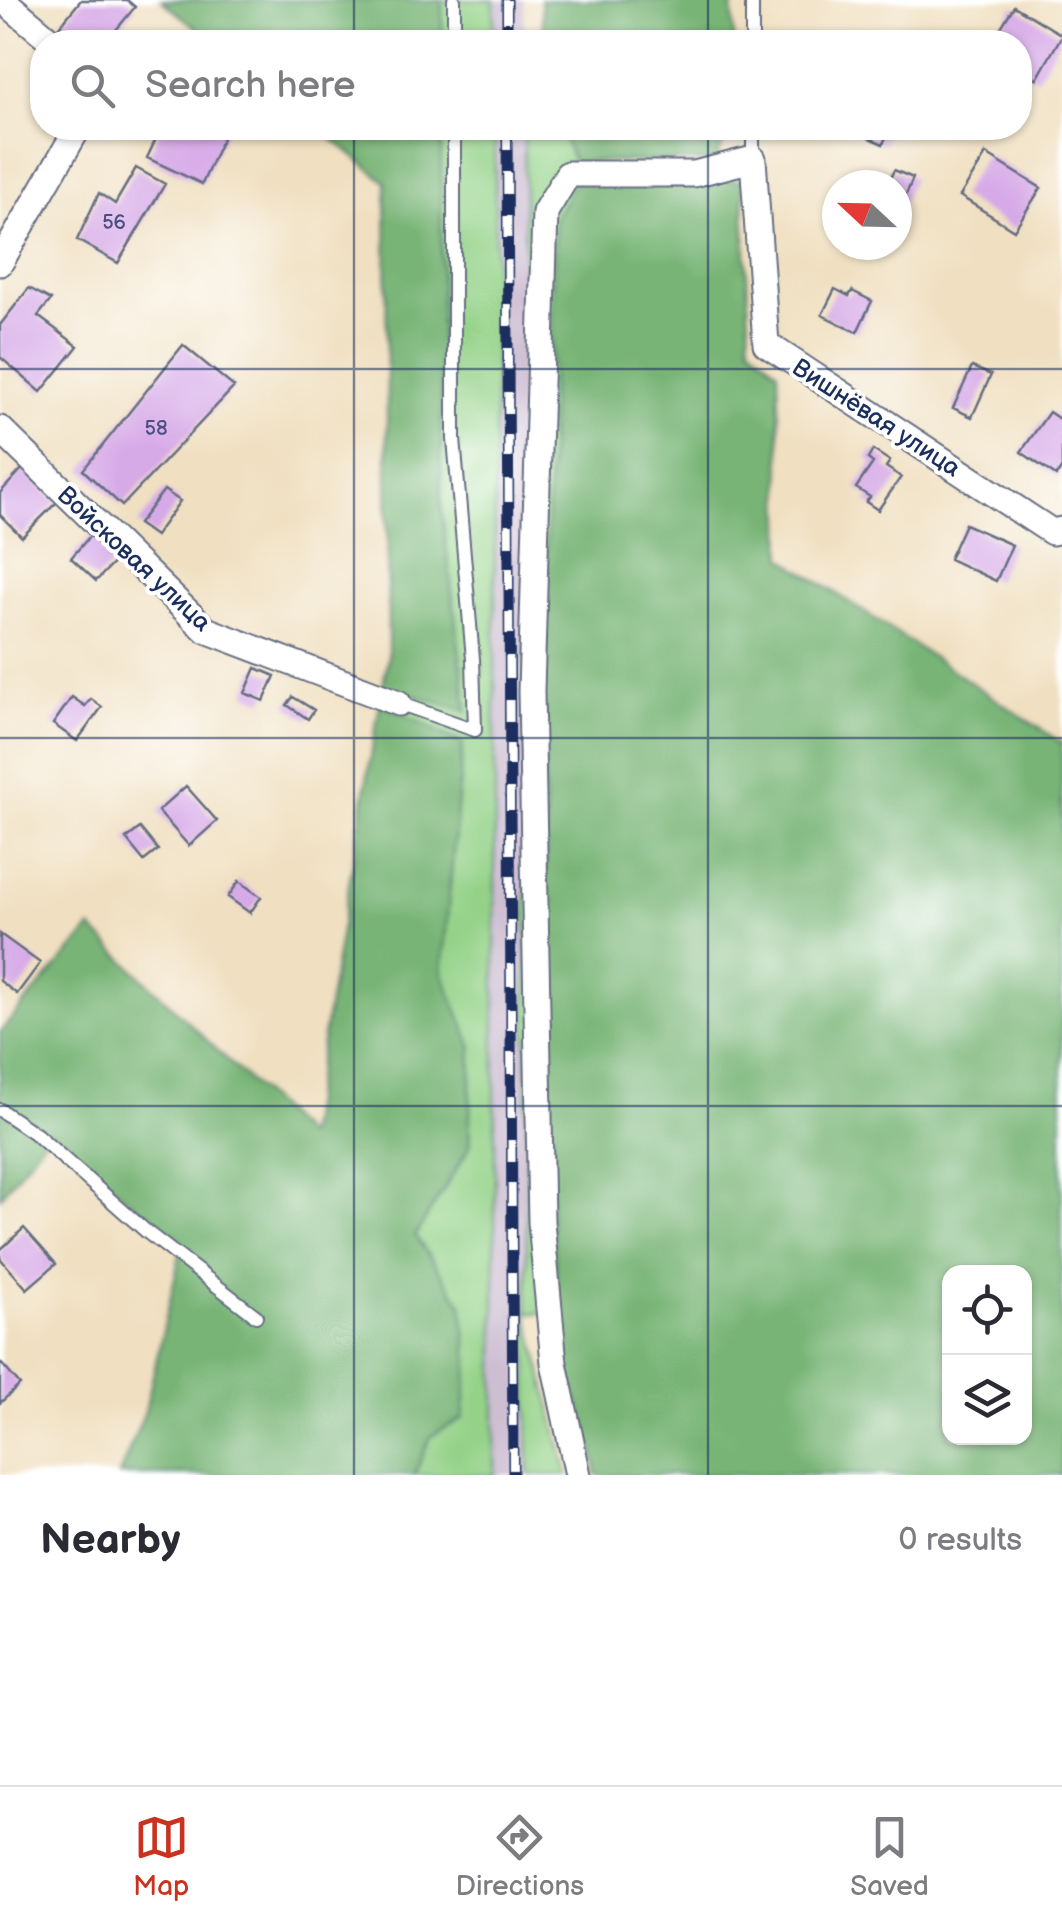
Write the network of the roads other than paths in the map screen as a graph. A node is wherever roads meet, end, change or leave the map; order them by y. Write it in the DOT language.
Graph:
graph roads {
  1 [pos="3,0"];
  2 [pos="454,0"];
  3 [pos="752,0"];
  4 [pos="39,30"];
  5 [pos="454,30"];
  6 [pos="752,30"];
  7 [pos="71,140"];
  8 [pos="454,140"];
  9 [pos="750,140"];
  10 [pos="743,163"];
  11 [pos="0,263"];
  12 [pos="0,430"];
  13 [pos="1062,530"];
  14 [pos="398,704"];
  15 [pos="0,1110"];
  16 [pos="256,1316"];
  17 [pos="578,1475"];
  1 -- 4 [label="street"];
  2 -- 5 [label="lane"];
  3 -- 6 [label="lane"];
  7 -- 11 [label="street"];
  8 -- 14 [label="lane"];
  9 -- 10 [label="lane"];
  10 -- 13 [label="street, Вишнёвая улица"];
  10 -- 17 [label="street"];
  12 -- 14 [label="street, Войсковая улица"];
  15 -- 16 [label="lane"];
}
